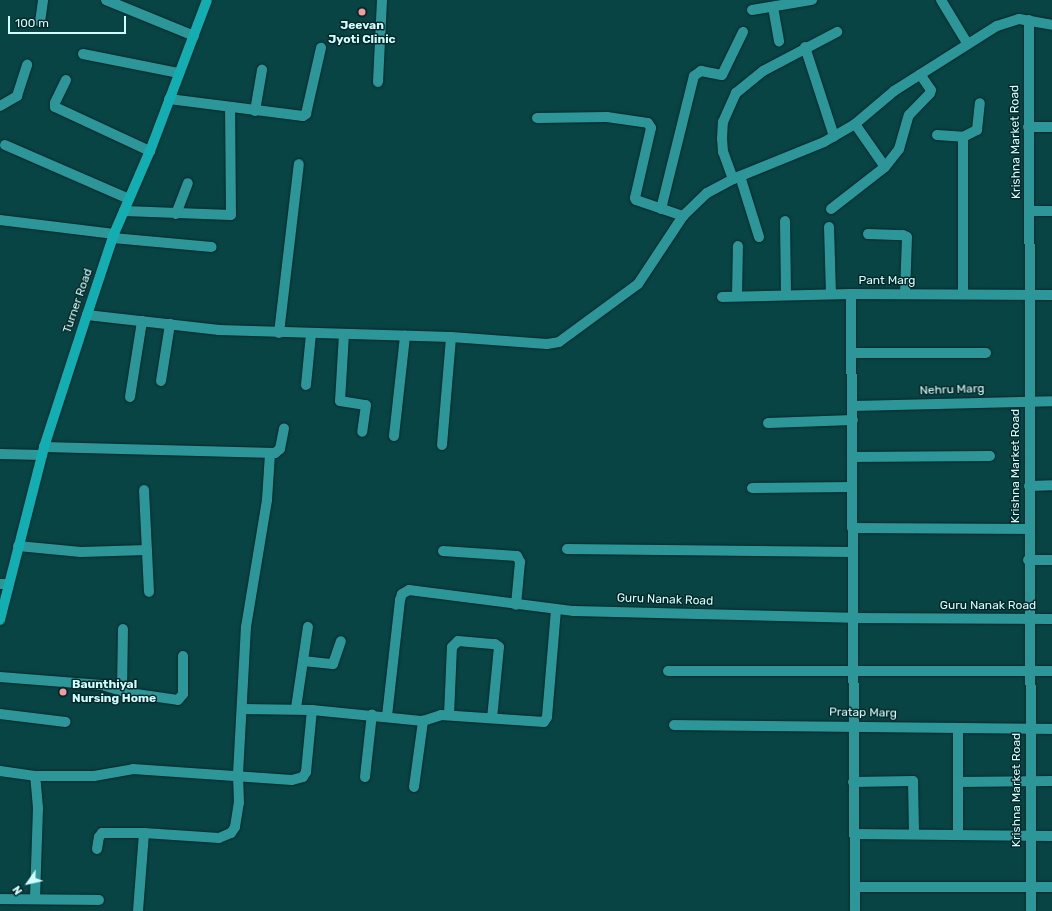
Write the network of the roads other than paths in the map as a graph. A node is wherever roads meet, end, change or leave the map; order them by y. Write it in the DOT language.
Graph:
graph roads {
  1 [pos="43,0"];
  2 [pos="106,0"];
  3 [pos="207,0"];
  4 [pos="382,0"];
  5 [pos="812,0"];
  6 [pos="941,0"];
  7 [pos="772,7"];
  8 [pos="752,10"];
  9 [pos="1029,20"];
  10 [pos="40,22"];
  11 [pos="1052,25"];
  12 [pos="743,32"];
  13 [pos="837,32"];
  14 [pos="194,36"];
  15 [pos="780,41"];
  16 [pos="967,43"];
  17 [pos="320,48"];
  18 [pos="805,48"];
  19 [pos="83,54"];
  20 [pos="27,65"];
  21 [pos="262,70"];
  22 [pos="179,73"];
  23 [pos="920,74"];
  24 [pos="66,80"];
  25 [pos="378,82"];
  26 [pos="169,99"];
  27 [pos="980,103"];
  28 [pos="0,106"];
  29 [pos="230,108"];
  30 [pos="256,110"];
  31 [pos="537,118"];
  32 [pos="854,124"];
  33 [pos="1028,127"];
  34 [pos="1052,127"];
  35 [pos="937,135"];
  36 [pos="834,136"];
  37 [pos="963,137"];
  38 [pos="5,145"];
  39 [pos="150,151"];
  40 [pos="299,164"];
  41 [pos="885,167"];
  42 [pos="736,178"];
  43 [pos="188,183"];
  44 [pos="129,199"];
  45 [pos="831,209"];
  46 [pos="661,210"];
  47 [pos="124,211"];
  48 [pos="1030,211"];
  49 [pos="1052,211"];
  50 [pos="176,214"];
  51 [pos="683,216"];
  52 [pos="0,220"];
  53 [pos="785,222"];
  54 [pos="828,227"];
  55 [pos="868,234"];
  56 [pos="114,236"];
  57 [pos="759,237"];
  58 [pos="738,246"];
  59 [pos="212,247"];
  60 [pos="831,294"];
  61 [pos="851,294"];
  62 [pos="905,294"];
  63 [pos="962,294"];
  64 [pos="786,295"];
  65 [pos="1029,295"];
  66 [pos="1052,295"];
  67 [pos="737,296"];
  68 [pos="722,297"];
  69 [pos="87,315"];
  70 [pos="142,321"];
  71 [pos="170,324"];
  72 [pos="279,333"];
  73 [pos="311,334"];
  74 [pos="344,334"];
  75 [pos="405,336"];
  76 [pos="451,338"];
  77 [pos="852,353"];
  78 [pos="986,353"];
  79 [pos="161,382"];
  80 [pos="306,385"];
  81 [pos="130,397"];
  82 [pos="1029,401"];
  83 [pos="1052,401"];
  84 [pos="853,406"];
  85 [pos="853,420"];
  86 [pos="768,423"];
  87 [pos="284,428"];
  88 [pos="362,432"];
  89 [pos="394,436"];
  90 [pos="442,445"];
  91 [pos="43,451"];
  92 [pos="270,453"];
  93 [pos="0,454"];
  94 [pos="990,456"];
  95 [pos="852,458"];
  96 [pos="1052,485"];
  97 [pos="1029,486"];
  98 [pos="852,487"];
  99 [pos="752,488"];
  100 [pos="144,490"];
  101 [pos="852,528"];
  102 [pos="1029,529"];
  103 [pos="18,546"];
  104 [pos="567,549"];
  105 [pos="147,550"];
  106 [pos="443,551"];
  107 [pos="852,552"];
  108 [pos="1028,560"];
  109 [pos="1052,560"];
  110 [pos="4,584"];
  111 [pos="149,592"];
  112 [pos="516,605"];
  113 [pos="556,610"];
  114 [pos="852,618"];
  115 [pos="1052,619"];
  116 [pos="0,620"];
  117 [pos="1029,620"];
  118 [pos="308,627"];
  119 [pos="123,629"];
  120 [pos="340,641"];
  121 [pos="183,656"];
  122 [pos="303,661"];
  123 [pos="1052,671"];
  124 [pos="668,672"];
  125 [pos="1029,672"];
  126 [pos="852,673"];
  127 [pos="0,676"];
  128 [pos="122,690"];
  129 [pos="296,708"];
  130 [pos="242,709"];
  131 [pos="312,710"];
  132 [pos="0,714"];
  133 [pos="372,714"];
  134 [pos="449,715"];
  135 [pos="387,716"];
  136 [pos="492,718"];
  137 [pos="422,721"];
  138 [pos="66,722"];
  139 [pos="674,725"];
  140 [pos="852,726"];
  141 [pos="958,728"];
  142 [pos="1030,729"];
  143 [pos="1052,729"];
  144 [pos="0,771"];
  145 [pos="238,774"];
  146 [pos="35,776"];
  147 [pos="365,777"];
  148 [pos="1030,781"];
  149 [pos="1052,781"];
  150 [pos="853,782"];
  151 [pos="958,782"];
  152 [pos="414,787"];
  153 [pos="144,833"];
  154 [pos="854,834"];
  155 [pos="914,834"];
  156 [pos="958,835"];
  157 [pos="1030,836"];
  158 [pos="1052,836"];
  159 [pos="97,849"];
  160 [pos="855,887"];
  161 [pos="1030,887"];
  162 [pos="1052,887"];
  163 [pos="35,898"];
  164 [pos="0,899"];
  165 [pos="99,900"];
  166 [pos="138,911"];
  167 [pos="855,911"];
  168 [pos="1031,911"];
  1 -- 10 [label="street"];
  2 -- 14 [label="street"];
  3 -- 14 [label="main road, Turner Road"];
  4 -- 25 [label="street"];
  5 -- 7 [label="street"];
  6 -- 16 [label="street"];
  7 -- 8 [label="street"];
  7 -- 15 [label="street"];
  9 -- 11 [label="street"];
  9 -- 16 [label="street"];
  9 -- 33 [label="street, Krishna Market Road"];
  12 -- 46 [label="street"];
  13 -- 18 [label="street"];
  14 -- 22 [label="main road, Turner Road"];
  16 -- 23 [label="street"];
  17 -- 30 [label="street"];
  18 -- 36 [label="street"];
  18 -- 42 [label="street"];
  19 -- 22 [label="street"];
  20 -- 28 [label="street"];
  21 -- 30 [label="street"];
  22 -- 26 [label="main road, Turner Road"];
  23 -- 32 [label="street"];
  23 -- 41 [label="street"];
  24 -- 39 [label="street"];
  26 -- 29 [label="street"];
  26 -- 39 [label="main road, Turner Road"];
  27 -- 37 [label="street"];
  29 -- 30 [label="street"];
  29 -- 50 [label="street"];
  31 -- 46 [label="street"];
  32 -- 36 [label="street"];
  32 -- 41 [label="street"];
  33 -- 34 [label="street"];
  33 -- 48 [label="street, Krishna Market Road"];
  35 -- 37 [label="street"];
  36 -- 42 [label="street"];
  37 -- 63 [label="street"];
  38 -- 44 [label="street"];
  39 -- 44 [label="main road, Turner Road"];
  40 -- 72 [label="street"];
  41 -- 45 [label="street"];
  42 -- 51 [label="street"];
  42 -- 57 [label="street"];
  43 -- 50 [label="street"];
  44 -- 47 [label="main road, Turner Road"];
  46 -- 51 [label="street"];
  47 -- 50 [label="street"];
  47 -- 56 [label="main road, Turner Road"];
  48 -- 49 [label="street"];
  48 -- 65 [label="street, Krishna Market Road"];
  51 -- 76 [label="street"];
  52 -- 56 [label="street"];
  53 -- 64 [label="street"];
  54 -- 60 [label="street"];
  55 -- 62 [label="street"];
  56 -- 59 [label="street"];
  56 -- 69 [label="main road, Turner Road"];
  58 -- 67 [label="street"];
  60 -- 61 [label="street, Pant Marg"];
  60 -- 64 [label="street, Pant Marg"];
  61 -- 62 [label="street, Pant Marg"];
  61 -- 77 [label="street"];
  62 -- 63 [label="street, Pant Marg"];
  63 -- 65 [label="street, Pant Marg"];
  64 -- 67 [label="street, Pant Marg"];
  65 -- 66 [label="street, Pant Marg"];
  65 -- 82 [label="street, Krishna Market Road"];
  67 -- 68 [label="street, Pant Marg"];
  69 -- 70 [label="street"];
  69 -- 91 [label="main road, Turner Road"];
  70 -- 71 [label="street"];
  70 -- 81 [label="street"];
  71 -- 72 [label="street"];
  71 -- 79 [label="street"];
  72 -- 73 [label="street"];
  73 -- 74 [label="street"];
  73 -- 80 [label="street"];
  74 -- 75 [label="street"];
  74 -- 88 [label="street"];
  75 -- 76 [label="street"];
  75 -- 89 [label="street"];
  76 -- 90 [label="street"];
  77 -- 78 [label="street"];
  77 -- 84 [label="street"];
  82 -- 83 [label="street, Nehru Marg"];
  82 -- 84 [label="street, Nehru Marg"];
  82 -- 97 [label="street, Krishna Market Road"];
  84 -- 85 [label="street"];
  85 -- 86 [label="street"];
  85 -- 95 [label="street"];
  87 -- 92 [label="street"];
  91 -- 92 [label="street"];
  91 -- 93 [label="street"];
  91 -- 103 [label="main road, Turner Road"];
  92 -- 130 [label="street"];
  94 -- 95 [label="street"];
  95 -- 98 [label="street"];
  96 -- 97 [label="street"];
  97 -- 102 [label="street, Krishna Market Road"];
  98 -- 99 [label="street"];
  98 -- 101 [label="street"];
  100 -- 105 [label="street"];
  101 -- 102 [label="street"];
  101 -- 107 [label="street"];
  102 -- 108 [label="street, Krishna Market Road"];
  103 -- 105 [label="street"];
  103 -- 110 [label="main road, Turner Road"];
  104 -- 107 [label="street"];
  105 -- 111 [label="street"];
  106 -- 112 [label="street"];
  107 -- 114 [label="street"];
  108 -- 109 [label="street"];
  108 -- 117 [label="street, Krishna Market Road"];
  110 -- 116 [label="main road, Turner Road"];
  112 -- 113 [label="street, Guru Nanak Road"];
  112 -- 135 [label="street, Guru Nanak Road"];
  113 -- 114 [label="street, Guru Nanak Road"];
  113 -- 136 [label="street"];
  114 -- 117 [label="street, Guru Nanak Road"];
  114 -- 126 [label="street"];
  115 -- 117 [label="street, Guru Nanak Road"];
  117 -- 125 [label="street, Krishna Market Road"];
  118 -- 122 [label="street"];
  119 -- 128 [label="street"];
  120 -- 122 [label="street"];
  121 -- 128 [label="street"];
  122 -- 129 [label="street"];
  123 -- 125 [label="street"];
  124 -- 126 [label="street"];
  125 -- 126 [label="street"];
  125 -- 142 [label="street, Krishna Market Road"];
  126 -- 140 [label="street"];
  127 -- 128 [label="street"];
  129 -- 130 [label="street"];
  129 -- 131 [label="street"];
  130 -- 145 [label="street"];
  131 -- 133 [label="street"];
  131 -- 145 [label="street"];
  132 -- 138 [label="street"];
  133 -- 135 [label="street"];
  133 -- 147 [label="street"];
  134 -- 136 [label="street"];
  134 -- 136 [label="street"];
  134 -- 137 [label="street"];
  135 -- 137 [label="street"];
  137 -- 152 [label="street"];
  139 -- 140 [label="street, Pratap Marg"];
  140 -- 141 [label="street, Pratap Marg"];
  140 -- 150 [label="street"];
  141 -- 142 [label="street, Pratap Marg"];
  141 -- 151 [label="street"];
  142 -- 143 [label="street, Pratap Marg"];
  142 -- 148 [label="street, Krishna Market Road"];
  144 -- 146 [label="street"];
  145 -- 146 [label="street"];
  145 -- 153 [label="street"];
  146 -- 163 [label="street"];
  148 -- 149 [label="street"];
  148 -- 151 [label="street"];
  148 -- 157 [label="street, Krishna Market Road"];
  150 -- 154 [label="street"];
  150 -- 155 [label="street"];
  151 -- 156 [label="street"];
  153 -- 159 [label="street"];
  153 -- 166 [label="street"];
  154 -- 155 [label="street"];
  154 -- 160 [label="street"];
  155 -- 156 [label="street"];
  156 -- 157 [label="street"];
  157 -- 158 [label="street"];
  157 -- 161 [label="street, Krishna Market Road"];
  160 -- 161 [label="street"];
  160 -- 167 [label="street"];
  161 -- 162 [label="street"];
  161 -- 168 [label="street, Krishna Market Road"];
  163 -- 164 [label="street"];
  163 -- 165 [label="street"];
}
